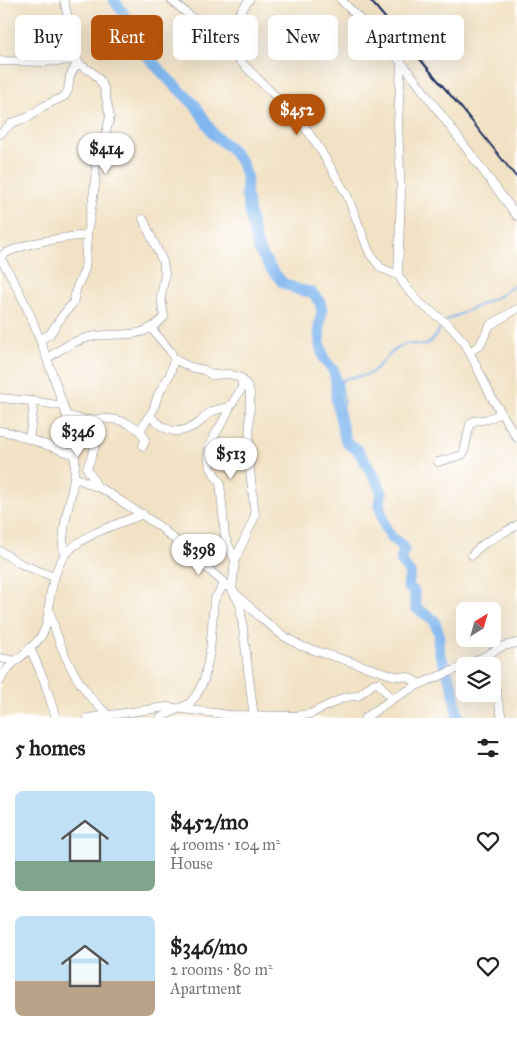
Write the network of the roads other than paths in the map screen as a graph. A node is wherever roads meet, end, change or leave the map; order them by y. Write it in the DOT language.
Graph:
graph roads {
  1 [pos="64,0"];
  2 [pos="171,0"];
  3 [pos="249,0"];
  4 [pos="342,0"];
  5 [pos="189,15"];
  6 [pos="238,15"];
  7 [pos="239,60"];
  8 [pos="0,61"];
  9 [pos="78,61"];
  10 [pos="401,62"];
  11 [pos="0,134"];
  12 [pos="517,216"];
  13 [pos="142,219"];
  14 [pos="87,235"];
  15 [pos="0,257"];
  16 [pos="398,275"];
  17 [pos="517,309"];
  18 [pos="151,328"];
  19 [pos="40,340"];
  20 [pos="470,351"];
  21 [pos="47,359"];
  22 [pos="174,359"];
  23 [pos="241,378"];
  24 [pos="0,398"];
  25 [pos="32,401"];
  26 [pos="63,406"];
  27 [pos="230,407"];
  28 [pos="501,413"];
  29 [pos="150,416"];
  30 [pos="68,420"];
  31 [pos="0,431"];
  32 [pos="141,432"];
  33 [pos="517,438"];
  34 [pos="29,439"];
  35 [pos="143,446"];
  36 [pos="75,455"];
  37 [pos="438,462"];
  38 [pos="74,477"];
  39 [pos="97,487"];
  40 [pos="143,514"];
  41 [pos="517,525"];
  42 [pos="0,551"];
  43 [pos="472,555"];
  44 [pos="64,556"];
  45 [pos="236,560"];
  46 [pos="54,577"];
  47 [pos="225,583"];
  48 [pos="232,590"];
  49 [pos="48,608"];
  50 [pos="517,643"];
  51 [pos="30,648"];
  52 [pos="487,655"];
  53 [pos="0,658"];
  54 [pos="16,661"];
  55 [pos="0,681"];
  56 [pos="420,684"];
  57 [pos="392,699"];
  58 [pos="498,702"];
  59 [pos="178,708"];
  60 [pos="189,710"];
  61 [pos="108,715"];
  62 [pos="254,717"];
  63 [pos="56,718"];
  64 [pos="88,718"];
  65 [pos="160,718"];
  66 [pos="184,718"];
  67 [pos="365,718"];
  68 [pos="502,718"];
  1 -- 9 [label="street"];
  2 -- 5 [label="street"];
  3 -- 6 [label="street"];
  4 -- 10 [label="street"];
  7 -- 16 [label="street"];
  8 -- 9 [label="street"];
  9 -- 11 [label="street"];
  9 -- 14 [label="street"];
  10 -- 12 [label="street"];
  10 -- 16 [label="street"];
  13 -- 18 [label="street"];
  14 -- 15 [label="street"];
  14 -- 19 [label="street"];
  15 -- 19 [label="street"];
  16 -- 20 [label="street"];
  17 -- 20 [label="street"];
  18 -- 21 [label="street"];
  18 -- 22 [label="street"];
  19 -- 21 [label="street"];
  20 -- 28 [label="street"];
  21 -- 26 [label="street"];
  22 -- 23 [label="street"];
  22 -- 29 [label="street"];
  23 -- 27 [label="street"];
  23 -- 45 [label="street"];
  24 -- 25 [label="street"];
  25 -- 26 [label="street"];
  25 -- 34 [label="street"];
  26 -- 30 [label="street"];
  27 -- 29 [label="street"];
  27 -- 45 [label="street"];
  28 -- 33 [label="street"];
  28 -- 37 [label="street"];
  29 -- 32 [label="street"];
  30 -- 32 [label="street"];
  30 -- 36 [label="street"];
  30 -- 39 [label="street"];
  31 -- 34 [label="street"];
  32 -- 35 [label="street"];
  34 -- 36 [label="street"];
  36 -- 38 [label="street"];
  38 -- 39 [label="street"];
  38 -- 44 [label="street"];
  39 -- 40 [label="street"];
  40 -- 44 [label="street"];
  40 -- 47 [label="street"];
  41 -- 43 [label="street"];
  42 -- 46 [label="street"];
  44 -- 46 [label="street"];
  45 -- 48 [label="street"];
  46 -- 49 [label="street"];
  47 -- 48 [label="street"];
  47 -- 59 [label="street"];
  48 -- 56 [label="street"];
  48 -- 62 [label="street"];
  49 -- 51 [label="street"];
  49 -- 61 [label="street"];
  50 -- 52 [label="street"];
  51 -- 54 [label="street"];
  51 -- 63 [label="street"];
  52 -- 56 [label="street"];
  53 -- 54 [label="street"];
  54 -- 55 [label="street"];
  56 -- 57 [label="street"];
  57 -- 62 [label="street"];
  57 -- 67 [label="street"];
  58 -- 68 [label="street"];
  59 -- 60 [label="street"];
  59 -- 61 [label="street"];
  59 -- 65 [label="street"];
  60 -- 62 [label="street"];
  60 -- 66 [label="street"];
  61 -- 64 [label="street"];
}
